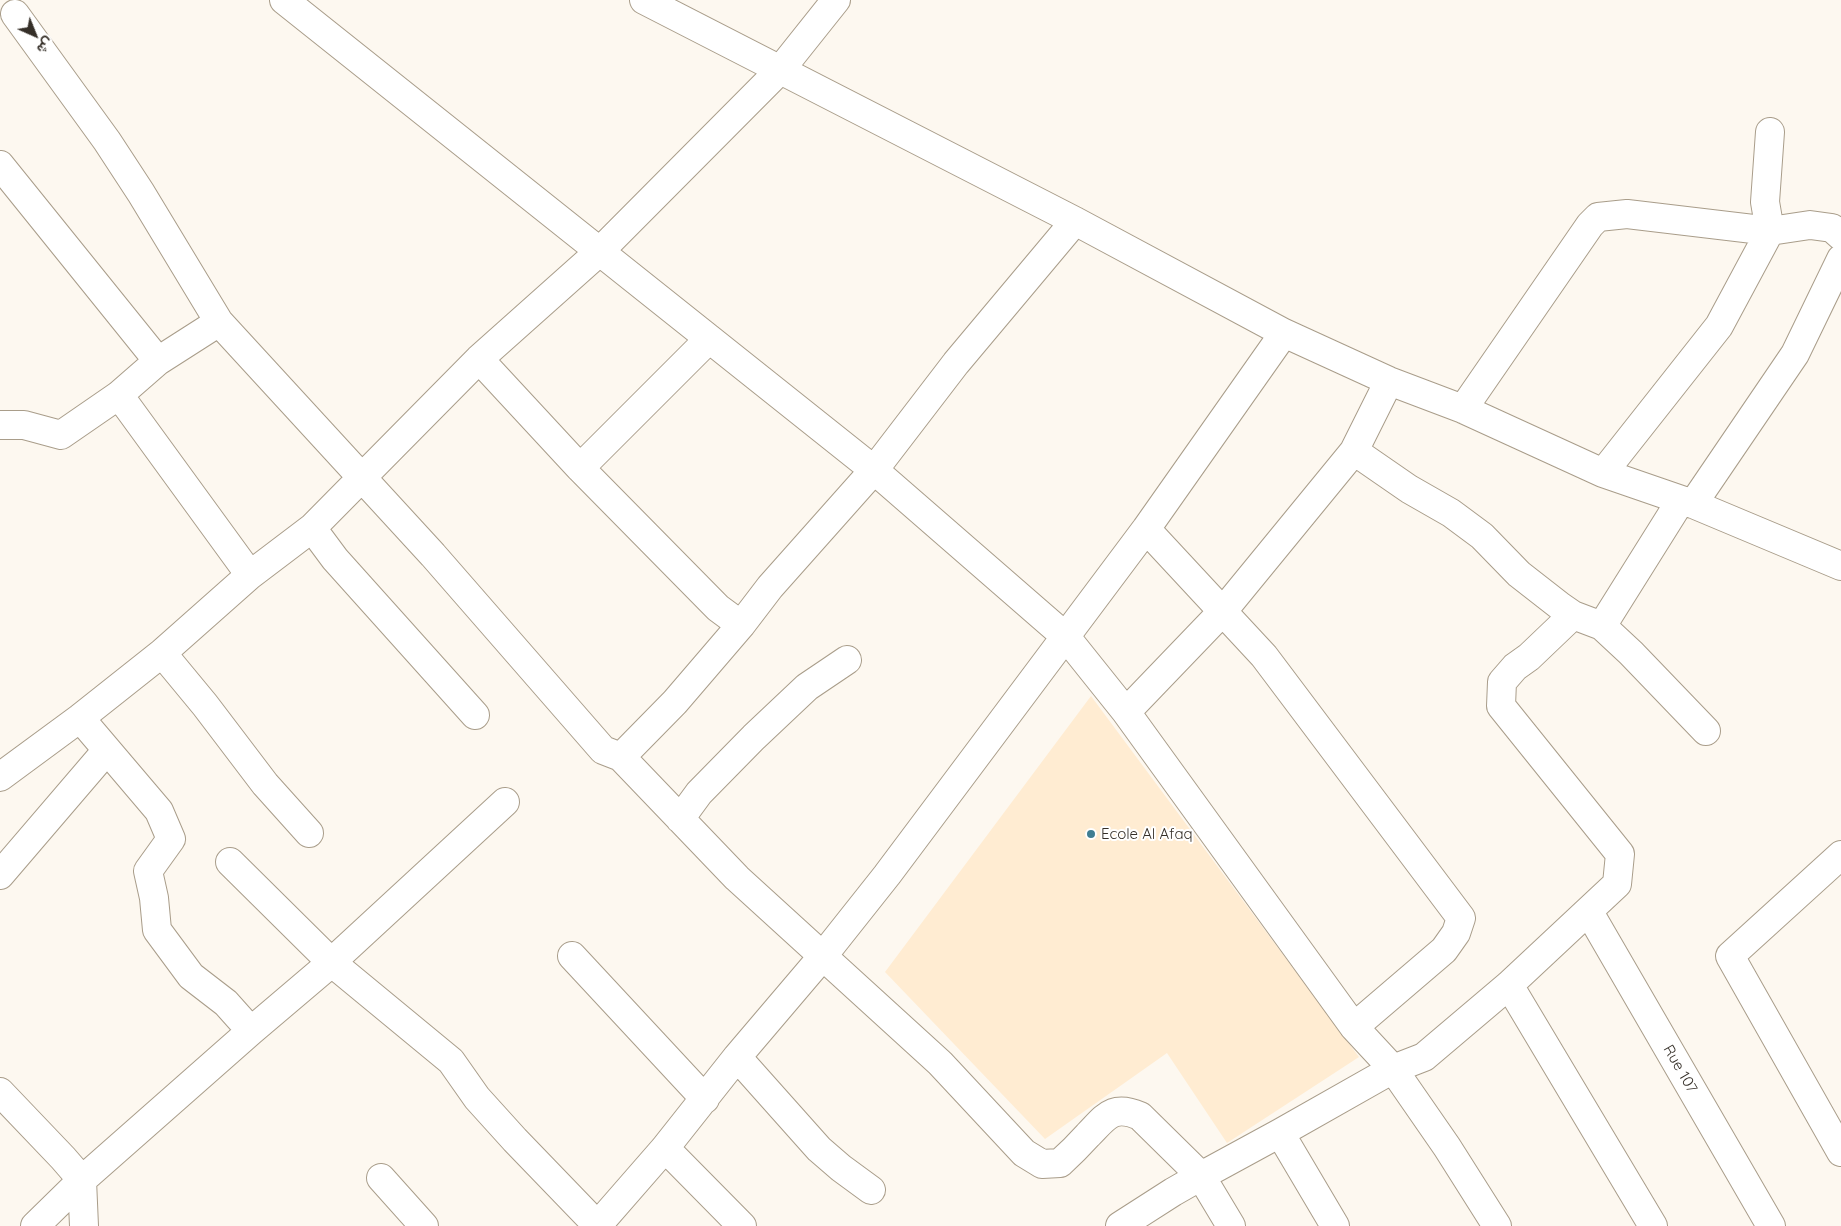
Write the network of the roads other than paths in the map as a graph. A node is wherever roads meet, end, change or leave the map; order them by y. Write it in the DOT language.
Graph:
graph roads {
  1 [pos="284,0"];
  2 [pos="644,0"];
  3 [pos="836,0"];
  4 [pos="15,13"];
  5 [pos="781,69"];
  6 [pos="1770,132"];
  7 [pos="0,165"];
  8 [pos="1075,221"];
  9 [pos="1770,231"];
  10 [pos="1841,236"];
  11 [pos="599,252"];
  12 [pos="1841,259"];
  13 [pos="219,322"];
  14 [pos="1284,332"];
  15 [pos="708,339"];
  16 [pos="478,360"];
  17 [pos="158,361"];
  18 [pos="1389,382"];
  19 [pos="119,395"];
  20 [pos="1463,409"];
  21 [pos="0,425"];
  22 [pos="1354,451"];
  23 [pos="580,468"];
  24 [pos="874,470"];
  25 [pos="1604,472"];
  26 [pos="361,477"];
  27 [pos="1687,502"];
  28 [pos="312,528"];
  29 [pos="1146,529"];
  30 [pos="1841,566"];
  31 [pos="250,575"];
  32 [pos="1223,611"];
  33 [pos="1573,615"];
  34 [pos="741,625"];
  35 [pos="1602,626"];
  36 [pos="1066,638"];
  37 [pos="162,653"];
  38 [pos="847,660"];
  39 [pos="1126,712"];
  40 [pos="474,715"];
  41 [pos="80,718"];
  42 [pos="1706,731"];
  43 [pos="107,750"];
  44 [pos="620,757"];
  45 [pos="0,777"];
  46 [pos="505,802"];
  47 [pos="680,819"];
  48 [pos="309,833"];
  49 [pos="1841,856"];
  50 [pos="230,862"];
  51 [pos="0,875"];
  52 [pos="1589,912"];
  53 [pos="572,956"];
  54 [pos="822,957"];
  55 [pos="331,962"];
  56 [pos="1509,985"];
  57 [pos="1354,1027"];
  58 [pos="251,1031"];
  59 [pos="737,1057"];
  60 [pos="1393,1069"];
  61 [pos="705,1099"];
  62 [pos="2,1100"];
  63 [pos="1280,1133"];
  64 [pos="664,1148"];
  65 [pos="1841,1152"];
  66 [pos="1201,1176"];
  67 [pos="381,1178"];
  68 [pos="82,1180"];
  69 [pos="871,1190"];
  70 [pos="597,1225"];
  71 [pos="35,1226"];
  72 [pos="84,1226"];
  73 [pos="424,1226"];
  74 [pos="742,1226"];
  75 [pos="1120,1226"];
  76 [pos="1231,1226"];
  77 [pos="1335,1226"];
  78 [pos="1497,1226"];
  79 [pos="1653,1226"];
  80 [pos="1770,1226"];
  1 -- 11 [label="street"];
  2 -- 5 [label="street"];
  3 -- 5 [label="street"];
  4 -- 13 [label="street"];
  5 -- 8 [label="street"];
  5 -- 11 [label="street"];
  6 -- 9 [label="street"];
  7 -- 17 [label="street"];
  8 -- 14 [label="street"];
  8 -- 24 [label="street"];
  9 -- 10 [label="street"];
  9 -- 20 [label="street"];
  9 -- 25 [label="street"];
  11 -- 15 [label="street"];
  11 -- 16 [label="street"];
  12 -- 27 [label="street"];
  13 -- 17 [label="street"];
  13 -- 26 [label="street"];
  14 -- 18 [label="street"];
  14 -- 29 [label="street"];
  15 -- 23 [label="street"];
  15 -- 24 [label="street"];
  16 -- 23 [label="street"];
  16 -- 26 [label="street"];
  17 -- 19 [label="street"];
  18 -- 20 [label="street"];
  18 -- 22 [label="street"];
  19 -- 21 [label="street"];
  19 -- 31 [label="street"];
  20 -- 25 [label="street"];
  22 -- 32 [label="street"];
  22 -- 33 [label="street"];
  23 -- 34 [label="street"];
  24 -- 34 [label="street"];
  24 -- 36 [label="street"];
  25 -- 27 [label="street"];
  26 -- 28 [label="street"];
  26 -- 44 [label="street"];
  27 -- 30 [label="street"];
  27 -- 35 [label="street"];
  28 -- 31 [label="street"];
  28 -- 40 [label="street"];
  29 -- 32 [label="street"];
  29 -- 36 [label="street"];
  31 -- 37 [label="street"];
  32 -- 39 [label="street"];
  32 -- 57 [label="street"];
  33 -- 35 [label="street"];
  33 -- 52 [label="street"];
  34 -- 44 [label="street"];
  35 -- 42 [label="street"];
  36 -- 39 [label="street"];
  36 -- 54 [label="street"];
  37 -- 41 [label="street"];
  37 -- 48 [label="street"];
  38 -- 47 [label="street"];
  39 -- 57 [label="street"];
  41 -- 43 [label="street"];
  41 -- 45 [label="street"];
  43 -- 51 [label="street"];
  43 -- 58 [label="street"];
  44 -- 47 [label="street"];
  46 -- 55 [label="street"];
  47 -- 54 [label="street"];
  49 -- 65 [label="street"];
  50 -- 55 [label="street"];
  52 -- 56 [label="street"];
  52 -- 80 [label="street, Rue 107"];
  53 -- 61 [label="street"];
  54 -- 59 [label="street"];
  54 -- 66 [label="street"];
  55 -- 58 [label="street"];
  55 -- 70 [label="street"];
  56 -- 60 [label="street"];
  56 -- 79 [label="street"];
  57 -- 60 [label="street"];
  58 -- 68 [label="street"];
  59 -- 61 [label="street"];
  59 -- 69 [label="street"];
  60 -- 63 [label="street"];
  60 -- 78 [label="street"];
  61 -- 64 [label="street"];
  62 -- 68 [label="street"];
  63 -- 66 [label="street"];
  63 -- 77 [label="street"];
  64 -- 70 [label="street"];
  64 -- 74 [label="street"];
  66 -- 75 [label="street"];
  66 -- 76 [label="street"];
  67 -- 73 [label="street"];
  68 -- 71 [label="street"];
  68 -- 72 [label="street"];
}
